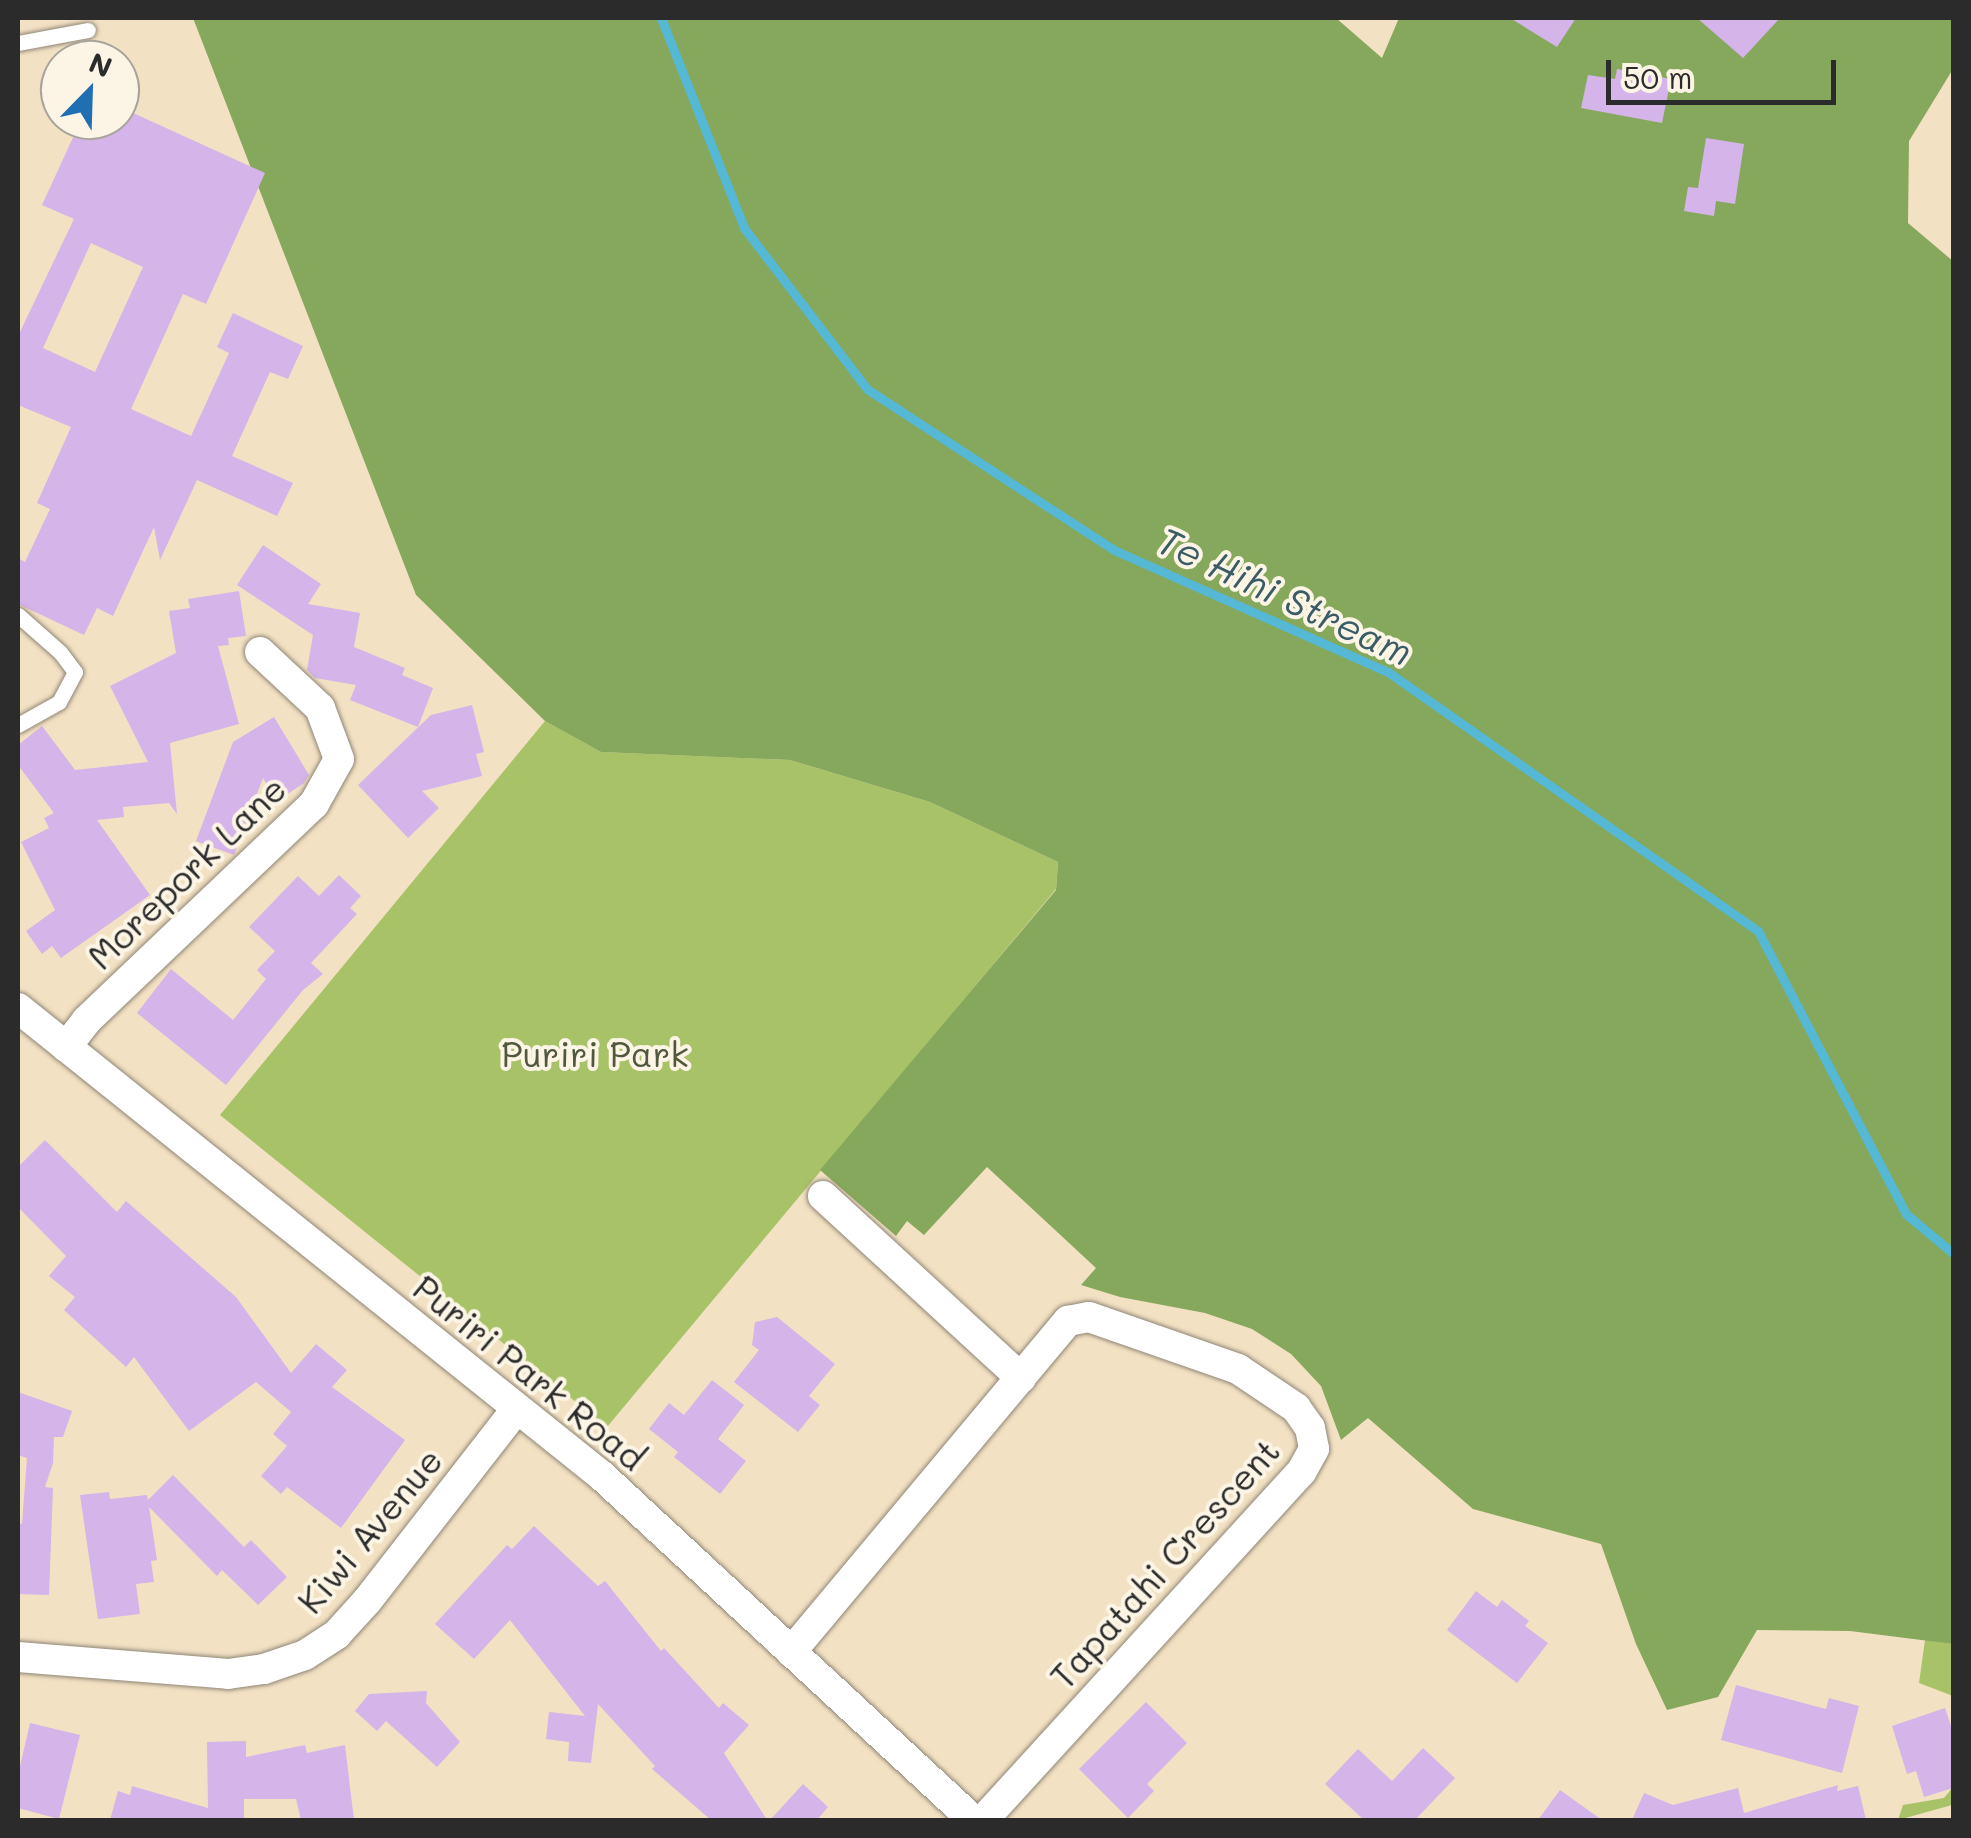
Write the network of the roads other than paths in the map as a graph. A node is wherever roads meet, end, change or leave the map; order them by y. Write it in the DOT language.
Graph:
graph roads {
  1 [pos="88,30"];
  2 [pos="18,44"];
  3 [pos="18,615"];
  4 [pos="260,652"];
  5 [pos="18,725"];
  6 [pos="18,1008"];
  7 [pos="66,1047"];
  8 [pos="823,1196"];
  9 [pos="1022,1378"];
  10 [pos="518,1408"];
  11 [pos="792,1652"];
  12 [pos="18,1657"];
  13 [pos="973,1820"];
  14 [pos="984,1820"];
  1 -- 2 [label="lane"];
  3 -- 5 [label="lane"];
  4 -- 7 [label="street, Morepork Lane"];
  6 -- 7 [label="street, Puriri Park Road"];
  7 -- 10 [label="street, Puriri Park Road"];
  8 -- 9 [label="street"];
  9 -- 11 [label="street, Tapatahi Crescent"];
  9 -- 14 [label="street, Tapatahi Crescent"];
  10 -- 11 [label="street, Puriri Park Road"];
  10 -- 12 [label="street, Kiwi Avenue"];
  11 -- 13 [label="street, Puriri Park Road"];
}
